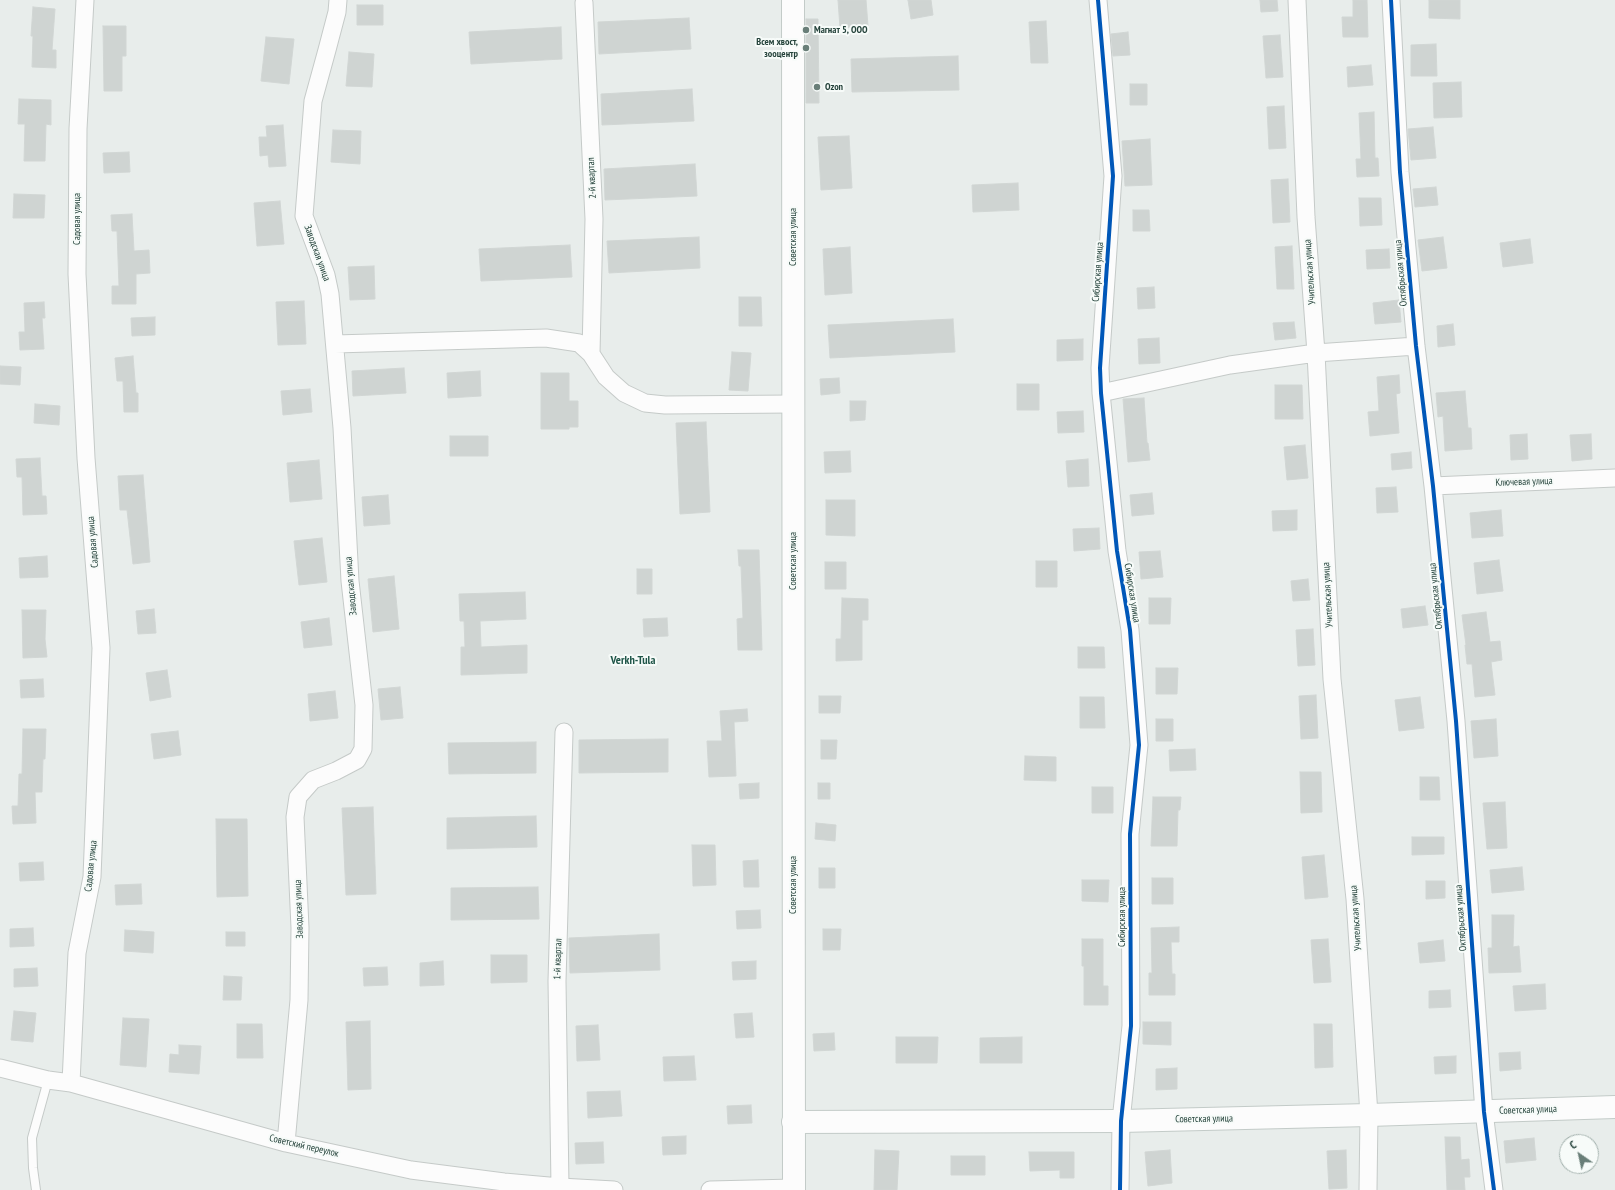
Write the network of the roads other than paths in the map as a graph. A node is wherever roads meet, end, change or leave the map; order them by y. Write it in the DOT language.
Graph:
graph roads {
  1 [pos="86,0"];
  2 [pos="338,0"];
  3 [pos="793,0"];
  4 [pos="1098,0"];
  5 [pos="1297,0"];
  6 [pos="1391,0"];
  7 [pos="584,3"];
  8 [pos="335,344"];
  9 [pos="1416,346"];
  10 [pos="1316,353"];
  11 [pos="590,354"];
  12 [pos="1101,393"];
  13 [pos="793,404"];
  14 [pos="1615,478"];
  15 [pos="1433,486"];
  16 [pos="564,732"];
  17 [pos="0,1068"];
  18 [pos="48,1080"];
  19 [pos="71,1083"];
  20 [pos="1615,1107"];
  21 [pos="1484,1112"];
  22 [pos="1369,1115"];
  23 [pos="1121,1121"];
  24 [pos="793,1122"];
  25 [pos="286,1143"];
  26 [pos="560,1187"];
  27 [pos="794,1189"];
  28 [pos="36,1190"];
  29 [pos="614,1190"];
  30 [pos="710,1190"];
  31 [pos="1120,1190"];
  32 [pos="1368,1190"];
  33 [pos="1494,1190"];
  1 -- 19 [label="street, Садовая улица"];
  2 -- 8 [label="street, Заводская улица"];
  3 -- 13 [label="main road, Советская улица"];
  4 -- 12 [label="street, Сибирская улица"];
  5 -- 10 [label="street, Учительская улица"];
  6 -- 9 [label="street, Октябрьская улица"];
  7 -- 11 [label="street, 2-й квартал"];
  8 -- 11 [label="street"];
  8 -- 25 [label="street, Заводская улица"];
  9 -- 10 [label="street"];
  9 -- 15 [label="street, Октябрьская улица"];
  10 -- 12 [label="street"];
  10 -- 22 [label="street, Учительская улица"];
  11 -- 13 [label="street"];
  12 -- 23 [label="street, Сибирская улица"];
  13 -- 24 [label="main road, Советская улица"];
  14 -- 15 [label="street, Ключевая улица"];
  15 -- 21 [label="street, Октябрьская улица"];
  16 -- 26 [label="street, 1-й квартал"];
  17 -- 18 [label="street, Советский переулок"];
  18 -- 19 [label="street, Советский переулок"];
  18 -- 28 [label="lane"];
  19 -- 25 [label="street, Советский переулок"];
  20 -- 21 [label="main road, Советская улица"];
  21 -- 22 [label="main road, Советская улица"];
  21 -- 33 [label="street, Октябрьская улица"];
  22 -- 23 [label="main road, Советская улица"];
  22 -- 32 [label="street, Учительская улица"];
  23 -- 24 [label="main road, Советская улица"];
  23 -- 31 [label="street, Сибирская улица"];
  24 -- 27 [label="main road, Советская улица"];
  25 -- 26 [label="street, Советский переулок"];
  26 -- 29 [label="street, Советский переулок"];
  27 -- 30 [label="street"];
}
